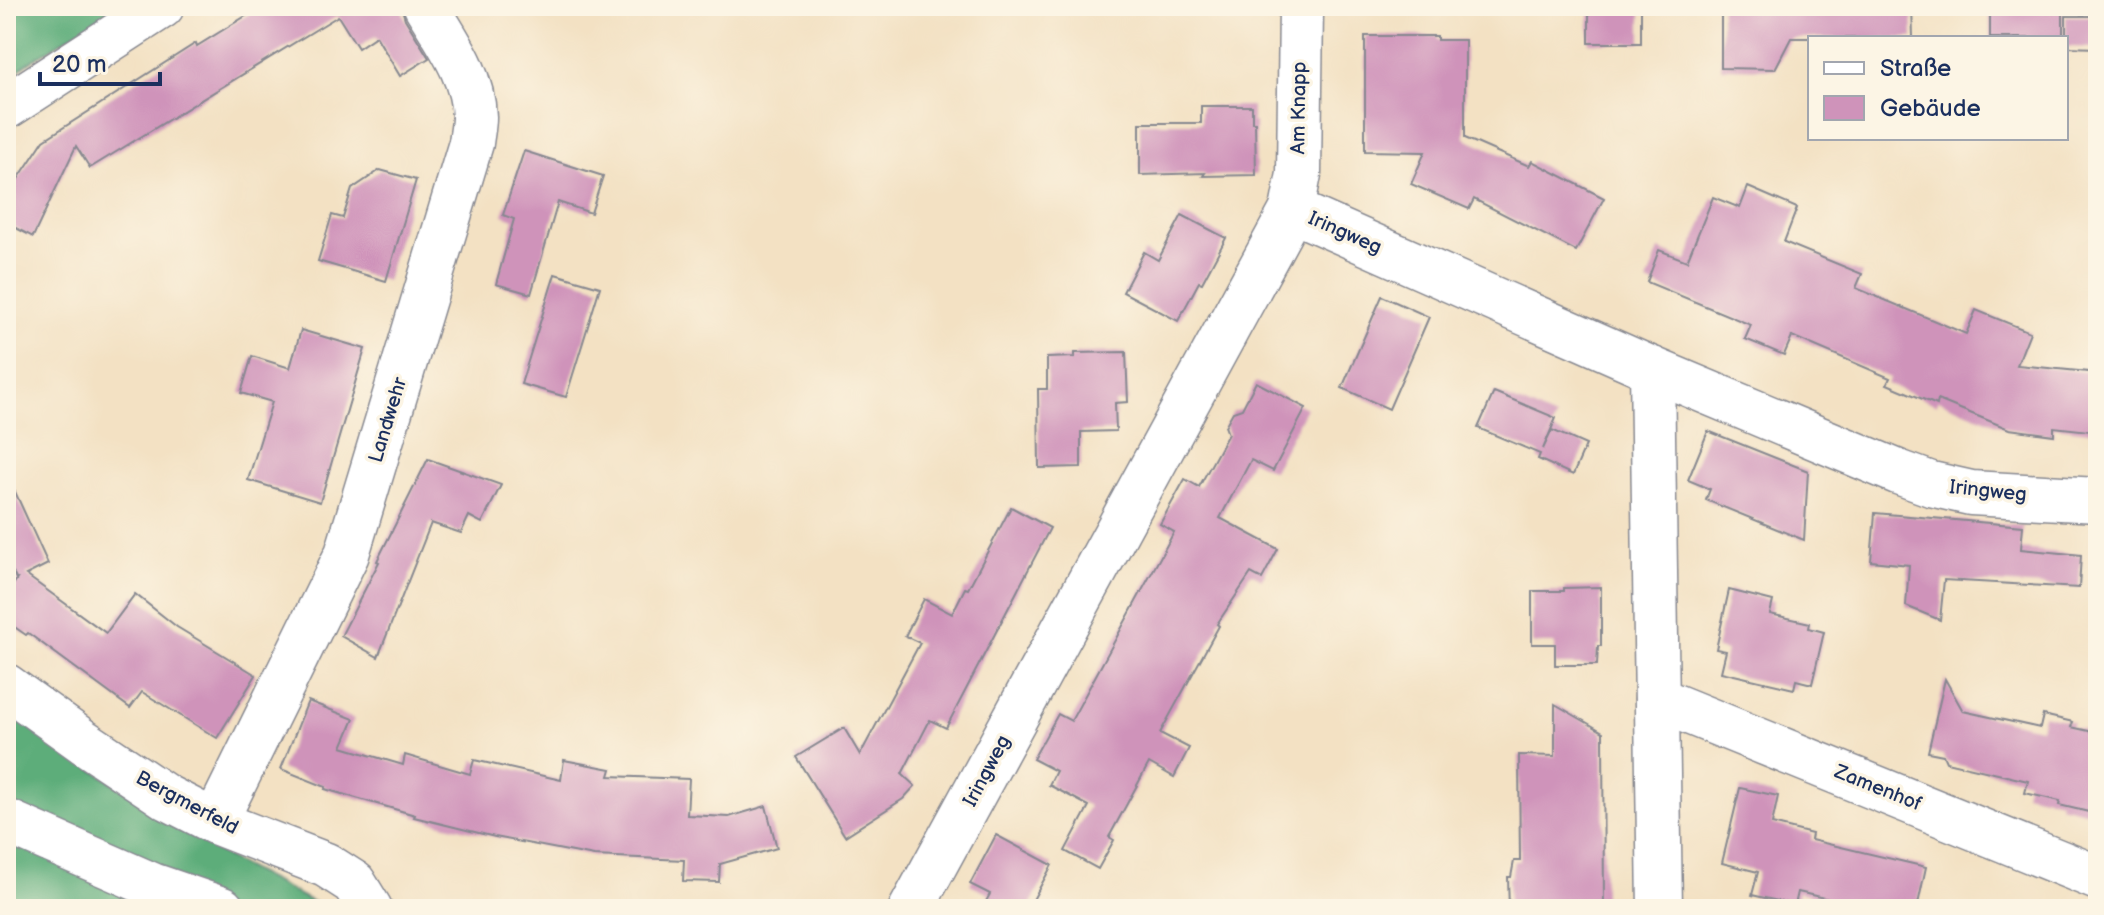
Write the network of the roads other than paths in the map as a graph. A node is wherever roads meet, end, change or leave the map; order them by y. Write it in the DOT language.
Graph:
graph roads {
  1 [pos="162,6"];
  2 [pos="426,6"];
  3 [pos="1301,6"];
  4 [pos="6,107"];
  5 [pos="1292,210"];
  6 [pos="1652,369"];
  7 [pos="2098,500"];
  8 [pos="6,686"];
  9 [pos="1657,699"];
  10 [pos="6,821"];
  11 [pos="215,822"];
  12 [pos="2098,878"];
  13 [pos="222,909"];
  14 [pos="370,909"];
  15 [pos="911,909"];
  16 [pos="1660,909"];
  1 -- 4 [label="street"];
  2 -- 11 [label="street, Landwehr"];
  3 -- 5 [label="street, Am Knapp"];
  5 -- 6 [label="street, Iringweg"];
  5 -- 15 [label="street, Iringweg"];
  6 -- 7 [label="street, Iringweg"];
  6 -- 9 [label="street"];
  8 -- 11 [label="street, Bergmerfeld"];
  9 -- 12 [label="street, Zamenhof"];
  9 -- 16 [label="street"];
  10 -- 13 [label="street"];
  11 -- 14 [label="street, Bergmerfeld"];
}
